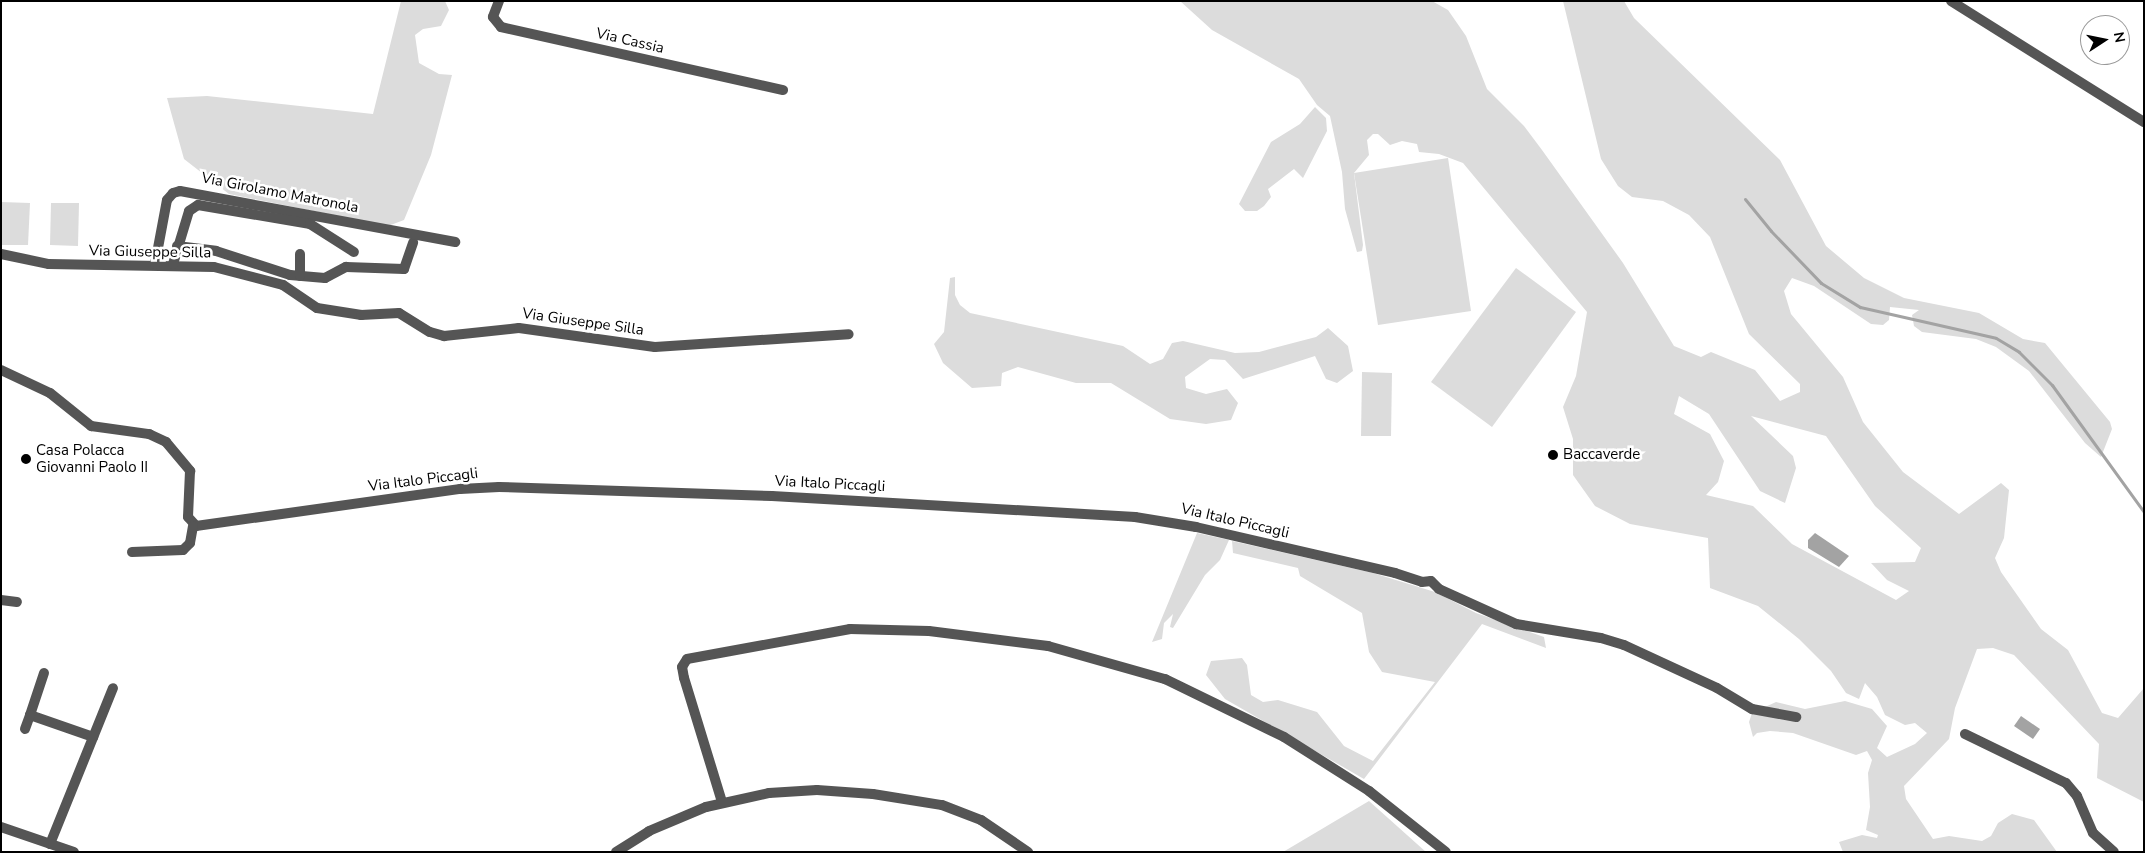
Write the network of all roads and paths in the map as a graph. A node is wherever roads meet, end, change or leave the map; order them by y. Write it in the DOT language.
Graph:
graph roads {
  1 [pos="498,1"];
  2 [pos="1951,1"];
  3 [pos="782,90"];
  4 [pos="2144,122"];
  5 [pos="455,242"];
  6 [pos="413,243"];
  7 [pos="177,246"];
  8 [pos="354,252"];
  9 [pos="1,254"];
  10 [pos="300,254"];
  11 [pos="155,264"];
  12 [pos="173,264"];
  13 [pos="300,276"];
  14 [pos="849,334"];
  15 [pos="1,370"];
  16 [pos="193,526"];
  17 [pos="132,552"];
  18 [pos="1,600"];
  19 [pos="17,602"];
  20 [pos="44,673"];
  21 [pos="113,688"];
  22 [pos="30,715"];
  23 [pos="1796,716"];
  24 [pos="25,729"];
  25 [pos="1964,734"];
  26 [pos="93,737"];
  27 [pos="722,802"];
  28 [pos="1,827"];
  29 [pos="50,844"];
  30 [pos="74,852"];
  31 [pos="616,852"];
  32 [pos="1028,852"];
  33 [pos="1446,852"];
  34 [pos="2114,852"];
  1 -- 3 [label="street, Via Cassia"];
  2 -- 4 [label="street"];
  5 -- 11 [label="street, Via Girolamo Matronola"];
  6 -- 13 [label="street"];
  7 -- 8 [label="street"];
  7 -- 12 [label="street"];
  7 -- 13 [label="street"];
  9 -- 11 [label="street, Via Giuseppe Silla"];
  10 -- 13 [label="street"];
  11 -- 12 [label="street, Via Giuseppe Silla"];
  12 -- 14 [label="street, Via Giuseppe Silla"];
  15 -- 16 [label="street"];
  16 -- 17 [label="street"];
  16 -- 23 [label="street, Via Italo Piccagli"];
  18 -- 19 [label="street"];
  20 -- 22 [label="street"];
  21 -- 26 [label="street"];
  22 -- 24 [label="street"];
  22 -- 26 [label="street"];
  25 -- 34 [label="street"];
  26 -- 29 [label="street"];
  27 -- 31 [label="street"];
  27 -- 32 [label="street"];
  27 -- 33 [label="street"];
  28 -- 29 [label="street"];
  29 -- 30 [label="street"];
}
